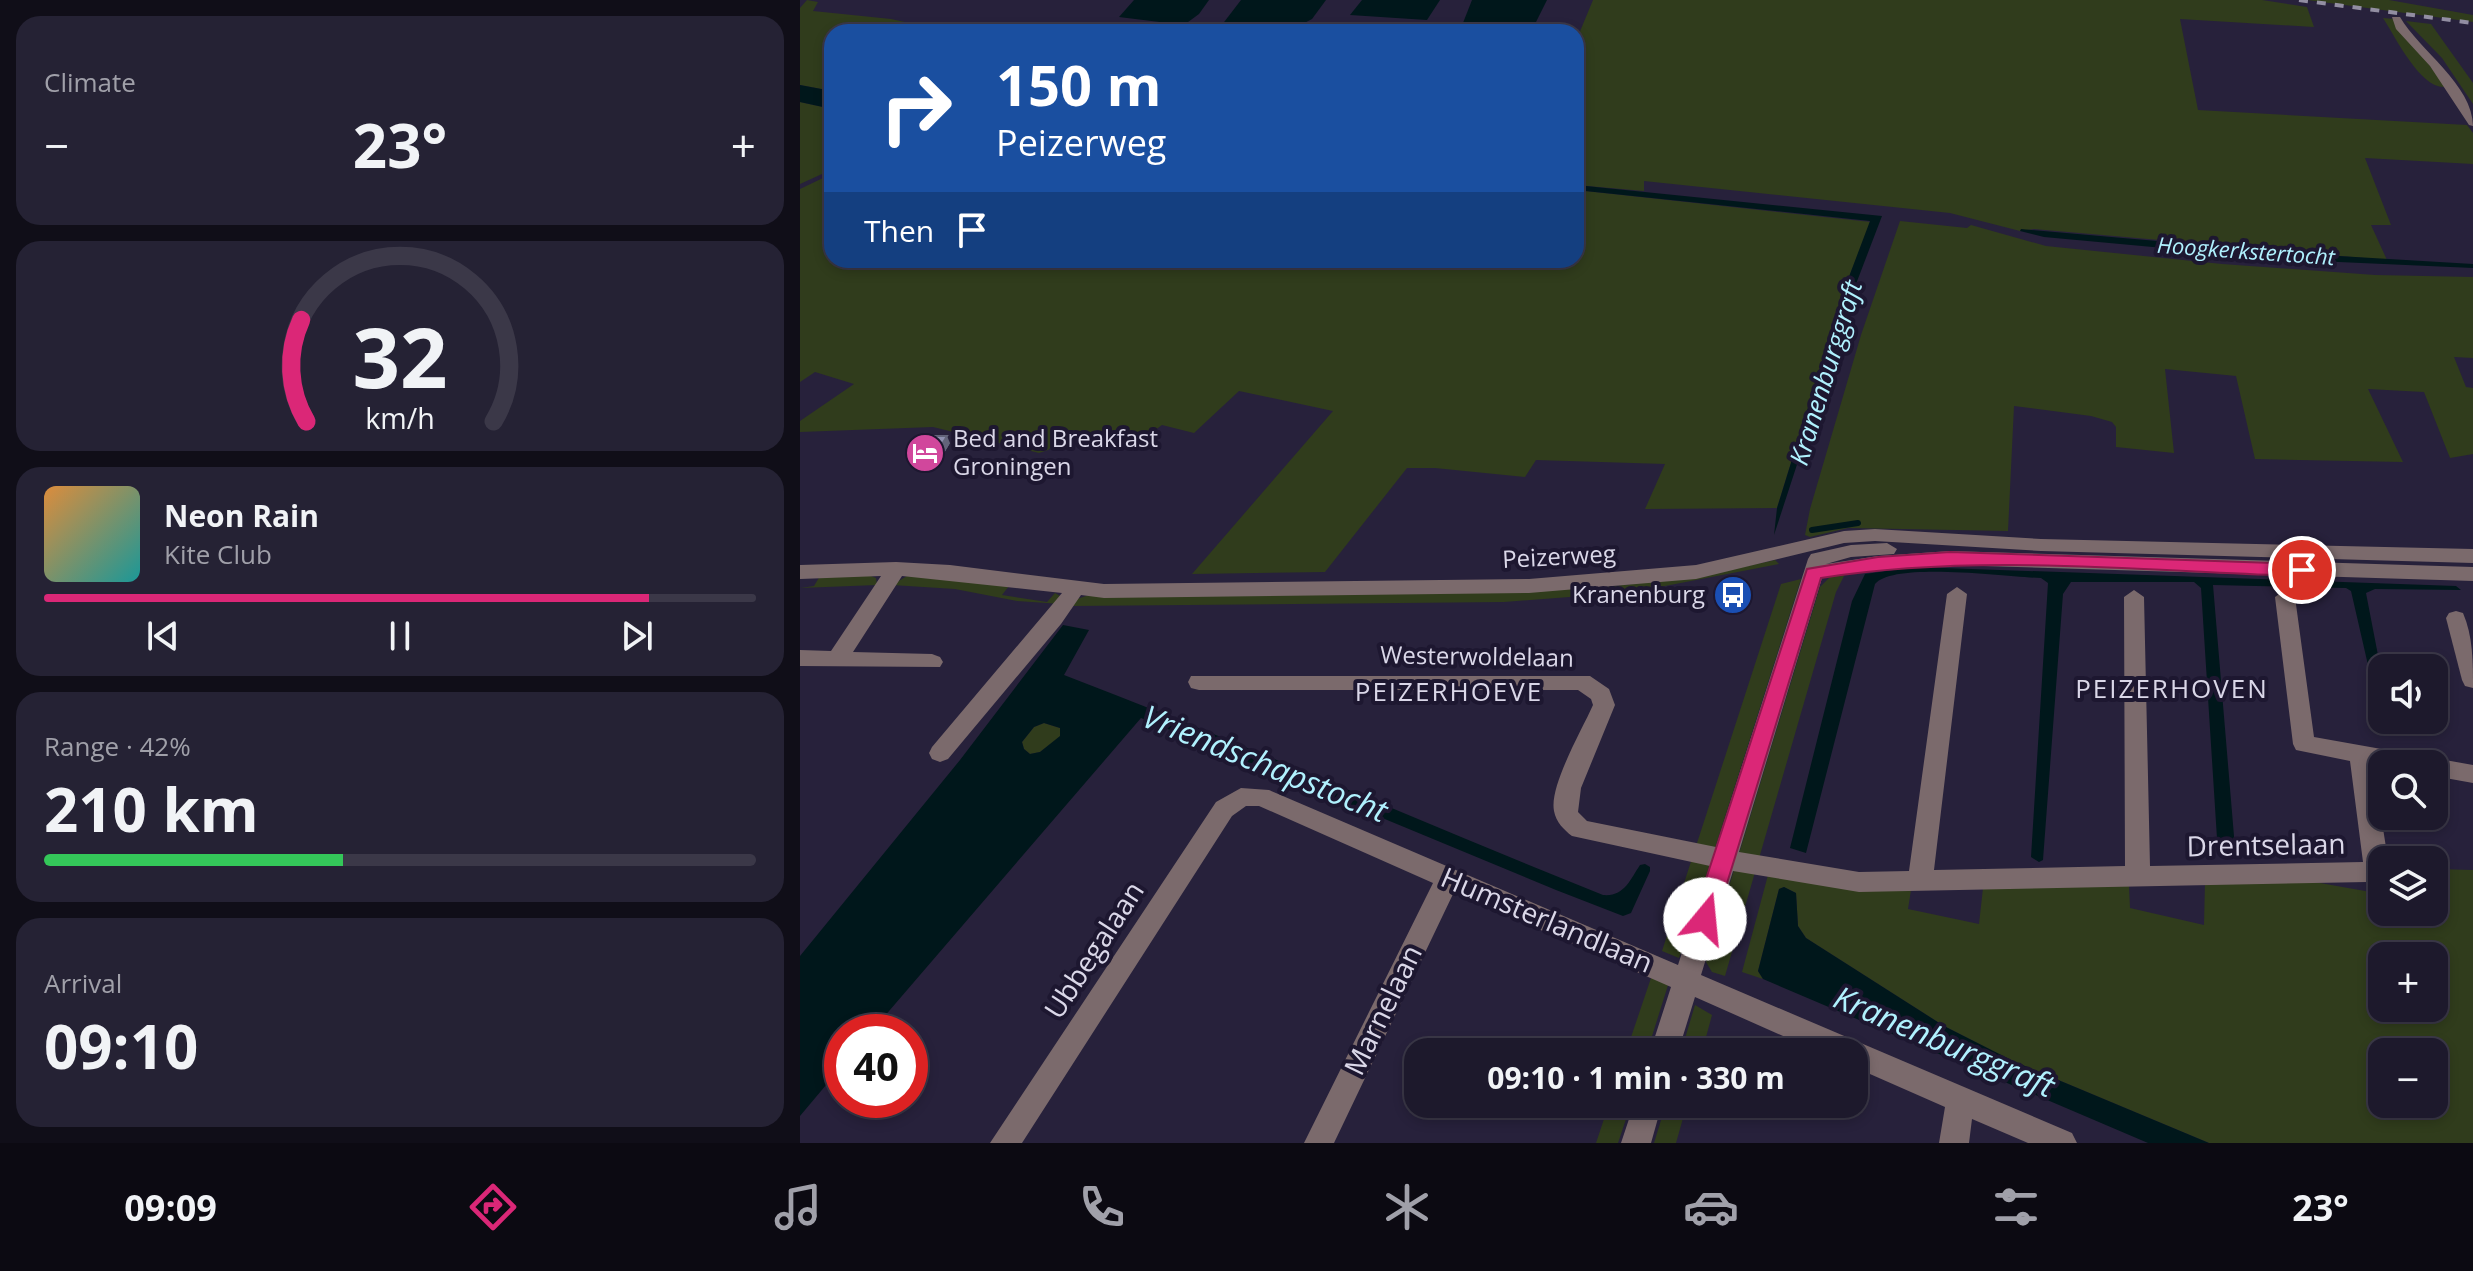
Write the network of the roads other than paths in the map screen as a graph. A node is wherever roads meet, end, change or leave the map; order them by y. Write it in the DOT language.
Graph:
graph roads {
  1 [pos="2396,19"];
  2 [pos="2473,122"];
  3 [pos="2043,553"];
  4 [pos="2473,556"];
  5 [pos="896,569"];
  6 [pos="800,572"];
  7 [pos="2473,574"];
  8 [pos="1075,589"];
  9 [pos="1957,594"];
  10 [pos="2134,597"];
  11 [pos="2285,597"];
  12 [pos="2456,618"];
  13 [pos="800,658"];
  14 [pos="837,659"];
  15 [pos="932,662"];
  16 [pos="2473,680"];
  17 [pos="1199,682"];
  18 [pos="940,753"];
  19 [pos="2360,754"];
  20 [pos="2368,755"];
  21 [pos="2448,770"];
  22 [pos="2473,774"];
  23 [pos="1241,797"];
  24 [pos="1723,859"];
  25 [pos="1448,877"];
  26 [pos="2138,878"];
  27 [pos="1920,882"];
  28 [pos="1686,980"];
  29 [pos="1668,1038"];
  30 [pos="1818,1038"];
  31 [pos="1868,1060"];
  32 [pos="1960,1100"];
  33 [pos="1644,1118"];
  34 [pos="1005,1143"];
  35 [pos="1319,1143"];
  36 [pos="1636,1143"];
  37 [pos="1954,1143"];
  38 [pos="2062,1143"];
  1 -- 2 [label="street"];
  3 -- 4 [label="street, Peizerweg"];
  3 -- 7 [label="street, Peizerweg"];
  3 -- 8 [label="street, Peizerweg"];
  3 -- 24 [label="street, Peizerweg"];
  5 -- 6 [label="street, Peizerweg"];
  5 -- 8 [label="street, Peizerweg"];
  5 -- 14 [label="street"];
  8 -- 18 [label="street"];
  9 -- 27 [label="street"];
  10 -- 26 [label="street"];
  11 -- 19 [label="street"];
  12 -- 16 [label="street"];
  13 -- 14 [label="street"];
  14 -- 15 [label="street"];
  17 -- 24 [label="street, Westerwoldelaan"];
  19 -- 20 [label="street"];
  19 -- 26 [label="street, Drentselaan"];
  21 -- 22 [label="street"];
  23 -- 25 [label="street, Humsterlandlaan"];
  23 -- 34 [label="street, Ubbegalaan"];
  24 -- 27 [label="street, Drentselaan"];
  24 -- 28 [label="street"];
  25 -- 28 [label="street, Humsterlandlaan"];
  25 -- 35 [label="street, Marnelaan"];
  26 -- 27 [label="street, Drentselaan"];
  28 -- 29 [label="street"];
  28 -- 30 [label="street, Humsterlandlaan"];
  31 -- 32 [label="street, Humsterlandlaan"];
  32 -- 37 [label="street"];
  32 -- 38 [label="street, Humsterlandlaan"];
  33 -- 36 [label="street"];
}
